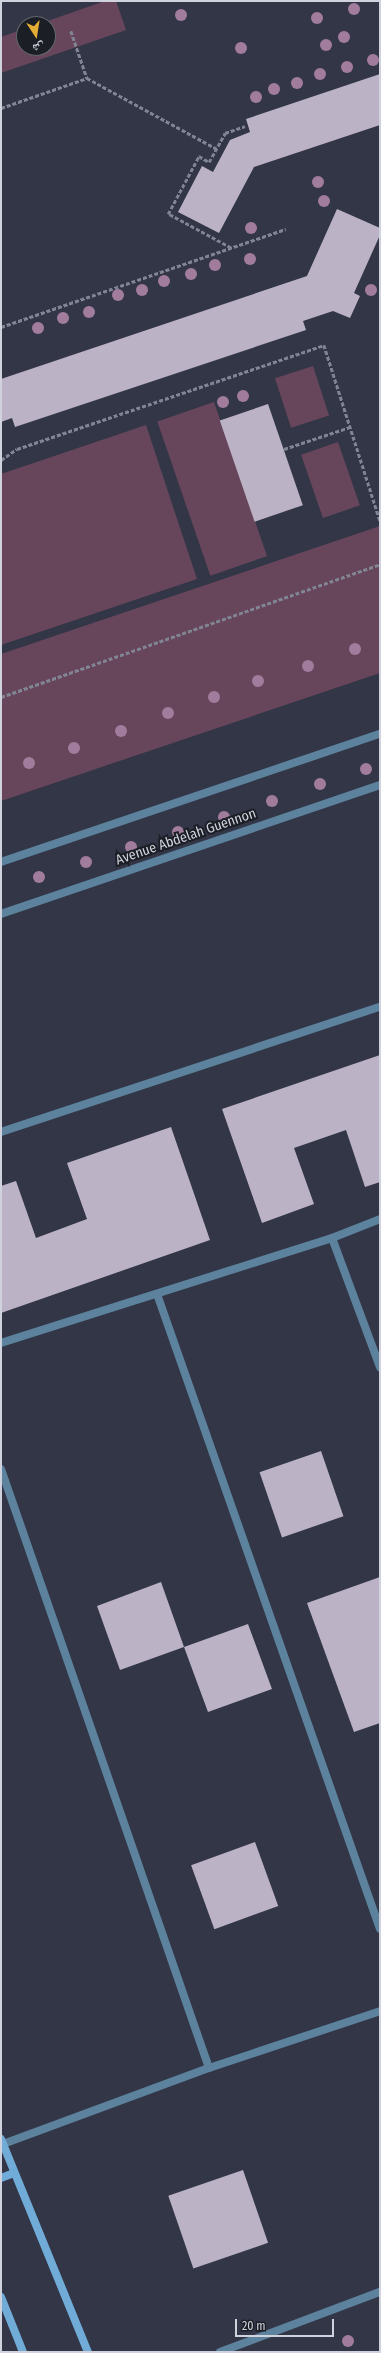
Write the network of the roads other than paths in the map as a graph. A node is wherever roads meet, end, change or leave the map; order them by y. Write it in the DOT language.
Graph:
graph roads {
  1 [pos="380,734"];
  2 [pos="380,785"];
  3 [pos="1,862"];
  4 [pos="1,914"];
  5 [pos="380,1007"];
  6 [pos="1,1132"];
  7 [pos="380,1220"];
  8 [pos="332,1238"];
  9 [pos="156,1294"];
  10 [pos="1,1343"];
  11 [pos="380,1367"];
  12 [pos="1,1469"];
  13 [pos="380,1930"];
  14 [pos="380,2011"];
  15 [pos="209,2068"];
  16 [pos="2,2141"];
  17 [pos="14,2173"];
  18 [pos="1,2178"];
  19 [pos="380,2292"];
  20 [pos="1,2297"];
  21 [pos="23,2352"];
  22 [pos="88,2352"];
  23 [pos="220,2352"];
  1 -- 3 [label="street"];
  2 -- 4 [label="street, Avenue Abdelah Guennon"];
  5 -- 6 [label="street"];
  7 -- 8 [label="street"];
  8 -- 9 [label="street"];
  8 -- 11 [label="street"];
  9 -- 10 [label="street"];
  9 -- 13 [label="street"];
  12 -- 15 [label="street"];
  14 -- 15 [label="street"];
  15 -- 16 [label="street"];
  16 -- 17 [label="main road"];
  17 -- 18 [label="main road"];
  17 -- 22 [label="main road"];
  19 -- 23 [label="street"];
  20 -- 21 [label="main road"];
}
